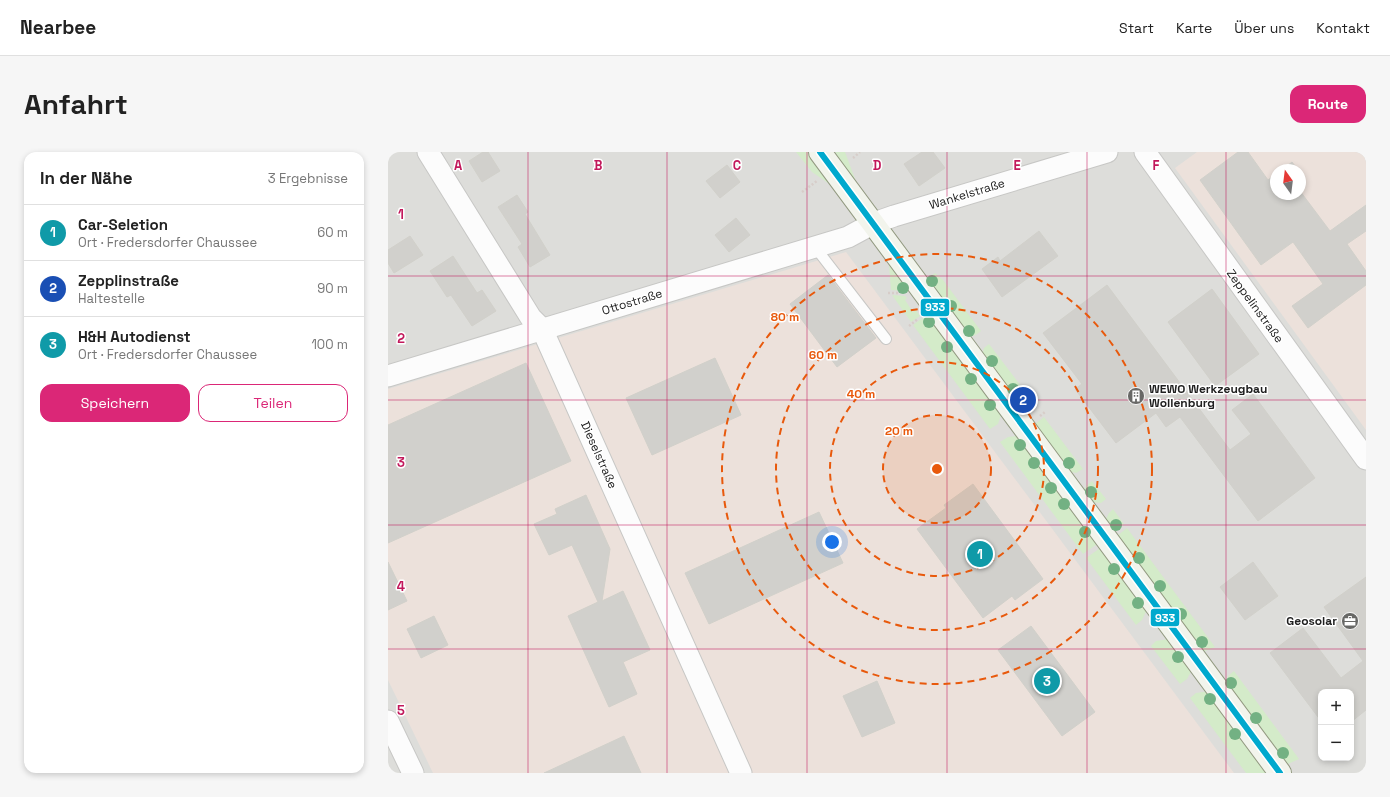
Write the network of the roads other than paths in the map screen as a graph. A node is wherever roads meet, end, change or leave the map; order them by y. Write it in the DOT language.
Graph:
graph roads {
  1 [pos="428,152"];
  2 [pos="820,152"];
  3 [pos="1107,152"];
  4 [pos="1145,152"];
  5 [pos="874,223"];
  6 [pos="815,247"];
  7 [pos="542,329"];
  8 [pos="886,339"];
  9 [pos="388,376"];
  10 [pos="1366,459"];
  11 [pos="388,721"];
  12 [pos="413,773"];
  13 [pos="741,773"];
  14 [pos="1280,773"];
  1 -- 7 [label="street, Dieselstraße"];
  2 -- 5 [label="main road"];
  3 -- 5 [label="street, Wankelstraße"];
  4 -- 10 [label="street, Zeppelinstraße"];
  5 -- 6 [label="street, Ottostraße"];
  5 -- 14 [label="main road"];
  6 -- 7 [label="street, Ottostraße"];
  6 -- 8 [label="lane"];
  7 -- 9 [label="street, Ottostraße"];
  7 -- 13 [label="street, Dieselstraße"];
  11 -- 12 [label="street"];
}
